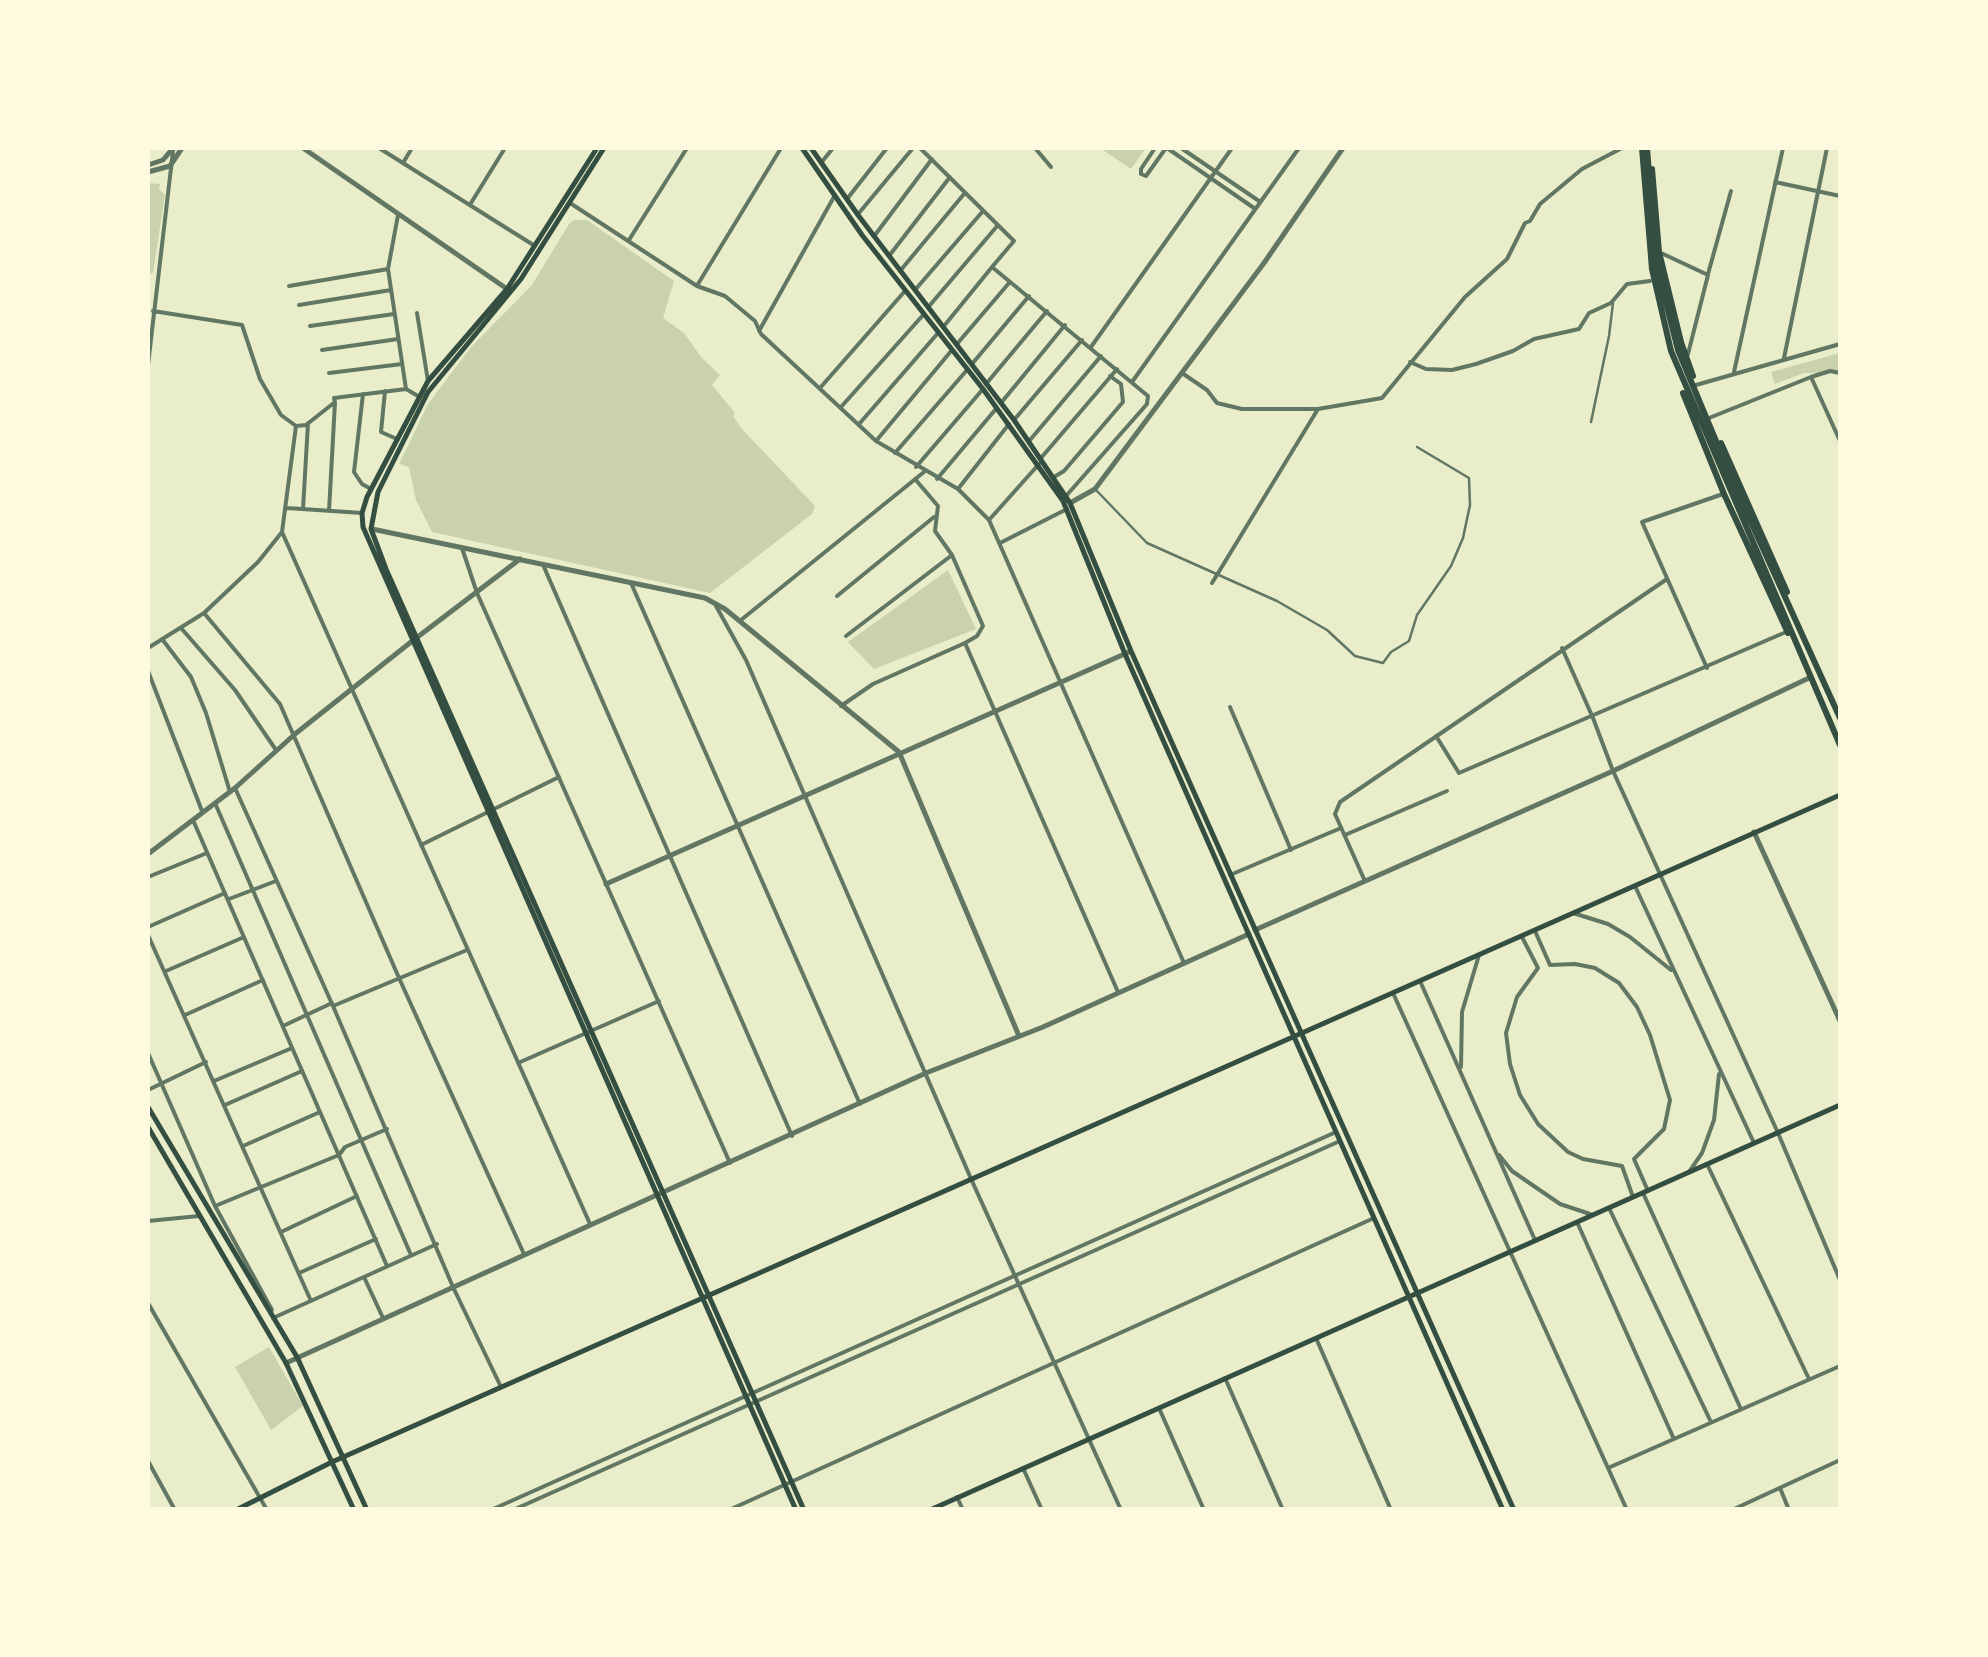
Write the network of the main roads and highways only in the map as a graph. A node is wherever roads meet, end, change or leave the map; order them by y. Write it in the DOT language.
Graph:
graph roads {
  1 [pos="600,148"];
  2 [pos="802,148"];
  3 [pos="811,148"];
  4 [pos="1644,148"];
  5 [pos="566,201"];
  6 [pos="509,290"];
  7 [pos="926,310"];
  8 [pos="1012,422"];
  9 [pos="1040,461"];
  10 [pos="1068,506"];
  11 [pos="1774,584"];
  12 [pos="1799,622"];
  13 [pos="1789,632"];
  14 [pos="414,639"];
  15 [pos="1128,653"];
  16 [pos="1840,718"];
  17 [pos="1840,745"];
  18 [pos="1840,795"];
  19 [pos="1252,932"];
  20 [pos="1298,1032"];
  21 [pos="1840,1105"];
  22 [pos="148,1107"];
  23 [pos="148,1127"];
  24 [pos="1418,1292"];
  25 [pos="707,1296"];
  26 [pos="1409,1296"];
  27 [pos="344,1456"];
  28 [pos="332,1462"];
  29 [pos="789,1483"];
  30 [pos="236,1510"];
  31 [pos="354,1510"];
  32 [pos="368,1510"];
  33 [pos="796,1510"];
  34 [pos="804,1510"];
  35 [pos="930,1510"];
  36 [pos="1503,1510"];
  37 [pos="1514,1510"];
  1 -- 5 [label="main road"];
  2 -- 7 [label="main road"];
  3 -- 7 [label="main road"];
  4 -- 11 [label="main road"];
  4 -- 12 [label="main road"];
  4 -- 13 [label="main road"];
  5 -- 6 [label="main road"];
  5 -- 6 [label="main road"];
  6 -- 14 [label="main road"];
  6 -- 14 [label="main road"];
  7 -- 8 [label="main road"];
  8 -- 9 [label="main road"];
  8 -- 9 [label="main road"];
  9 -- 10 [label="main road"];
  9 -- 10 [label="main road"];
  10 -- 15 [label="main road"];
  11 -- 12 [label="main road"];
  11 -- 13 [label="main road"];
  12 -- 16 [label="main road"];
  13 -- 17 [label="main road"];
  14 -- 25 [label="main road"];
  15 -- 19 [label="main road"];
  15 -- 19 [label="main road"];
  18 -- 20 [label="main road"];
  19 -- 20 [label="main road"];
  20 -- 24 [label="main road"];
  20 -- 25 [label="main road"];
  20 -- 26 [label="main road"];
  21 -- 24 [label="main road"];
  22 -- 27 [label="main road"];
  23 -- 28 [label="main road"];
  24 -- 26 [label="main road"];
  24 -- 37 [label="main road"];
  25 -- 27 [label="main road"];
  25 -- 29 [label="main road"];
  26 -- 35 [label="main road"];
  26 -- 36 [label="main road"];
  27 -- 28 [label="main road"];
  27 -- 32 [label="main road"];
  28 -- 30 [label="main road"];
  28 -- 31 [label="main road"];
  29 -- 33 [label="main road"];
  29 -- 34 [label="main road"];
}
